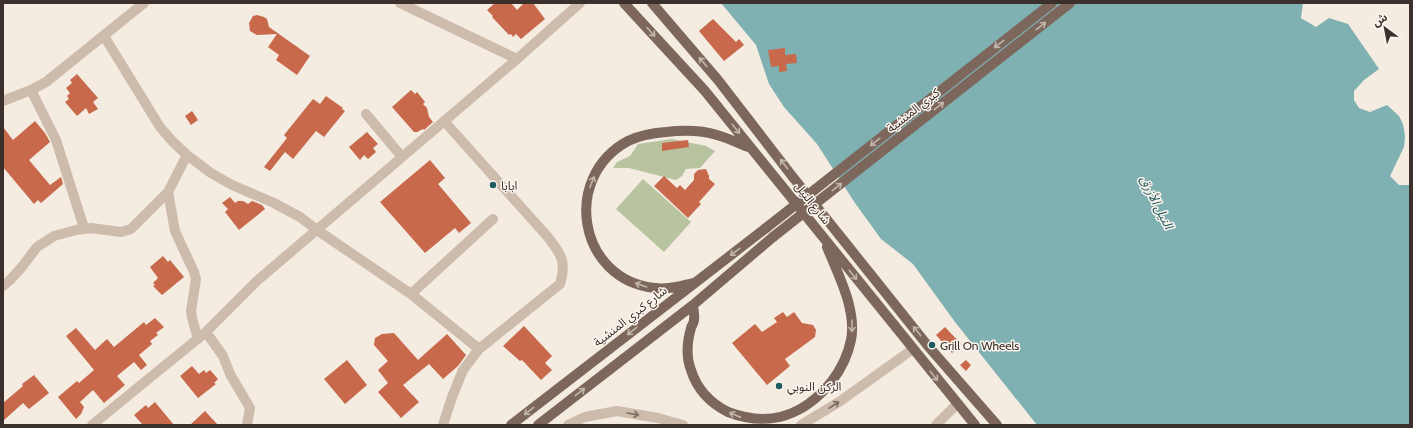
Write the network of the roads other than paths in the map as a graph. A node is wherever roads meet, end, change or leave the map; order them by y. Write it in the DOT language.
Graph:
graph roads {
  1 [pos="144,3"];
  2 [pos="400,3"];
  3 [pos="580,3"];
  4 [pos="624,3"];
  5 [pos="652,3"];
  6 [pos="1052,3"];
  7 [pos="1070,3"];
  8 [pos="104,36"];
  9 [pos="517,59"];
  10 [pos="31,90"];
  11 [pos="3,101"];
  12 [pos="366,114"];
  13 [pos="444,121"];
  14 [pos="752,149"];
  15 [pos="187,155"];
  16 [pos="402,157"];
  17 [pos="168,192"];
  18 [pos="493,219"];
  19 [pos="84,228"];
  20 [pos="766,228"];
  21 [pos="317,230"];
  22 [pos="822,236"];
  23 [pos="693,283"];
  24 [pos="3,286"];
  25 [pos="411,294"];
  26 [pos="693,304"];
  27 [pos="202,336"];
  28 [pos="479,349"];
  29 [pos="913,349"];
  30 [pos="957,404"];
  31 [pos="92,425"];
  32 [pos="246,425"];
  33 [pos="443,425"];
  34 [pos="511,425"];
  35 [pos="538,425"];
  36 [pos="568,425"];
  37 [pos="683,425"];
  38 [pos="800,425"];
  39 [pos="936,425"];
  40 [pos="974,425"];
  41 [pos="997,425"];
  1 -- 8 [label="street"];
  2 -- 9 [label="street"];
  3 -- 9 [label="street"];
  4 -- 14 [label="main road, شارع النيل, one-way"];
  41 -- 5 [label="main road, شارع النيل, one-way"];
  6 -- 20 [label="main road, كبري المنشية, one-way, bridge"];
  26 -- 7 [label="main road, كبري المنشية, one-way, bridge"];
  8 -- 10 [label="street"];
  8 -- 15 [label="street"];
  9 -- 13 [label="street"];
  10 -- 11 [label="street"];
  10 -- 19 [label="street"];
  12 -- 16 [label="street"];
  13 -- 16 [label="street"];
  13 -- 28 [label="street"];
  14 -- 22 [label="main road, شارع النيل"];
  23 -- 14 [label="main road, one-way"];
  15 -- 17 [label="street"];
  15 -- 21 [label="street"];
  16 -- 21 [label="street"];
  17 -- 19 [label="street"];
  17 -- 27 [label="street"];
  18 -- 25 [label="street"];
  19 -- 24 [label="street"];
  20 -- 23 [label="main road, شارع كبري المنشية, one-way"];
  21 -- 25 [label="street"];
  21 -- 27 [label="street"];
  22 -- 26 [label="main road, one-way"];
  22 -- 29 [label="main road, شارع النيل, one-way"];
  23 -- 34 [label="main road, شارع كبري المنشية, one-way"];
  25 -- 28 [label="street"];
  35 -- 26 [label="main road, one-way"];
  27 -- 31 [label="street"];
  27 -- 32 [label="street"];
  28 -- 33 [label="street"];
  29 -- 30 [label="main road, شارع النيل, one-way"];
  38 -- 29 [label="street, one-way"];
  30 -- 39 [label="street"];
  30 -- 40 [label="main road, شارع النيل"];
  36 -- 37 [label="street, one-way"];
}
